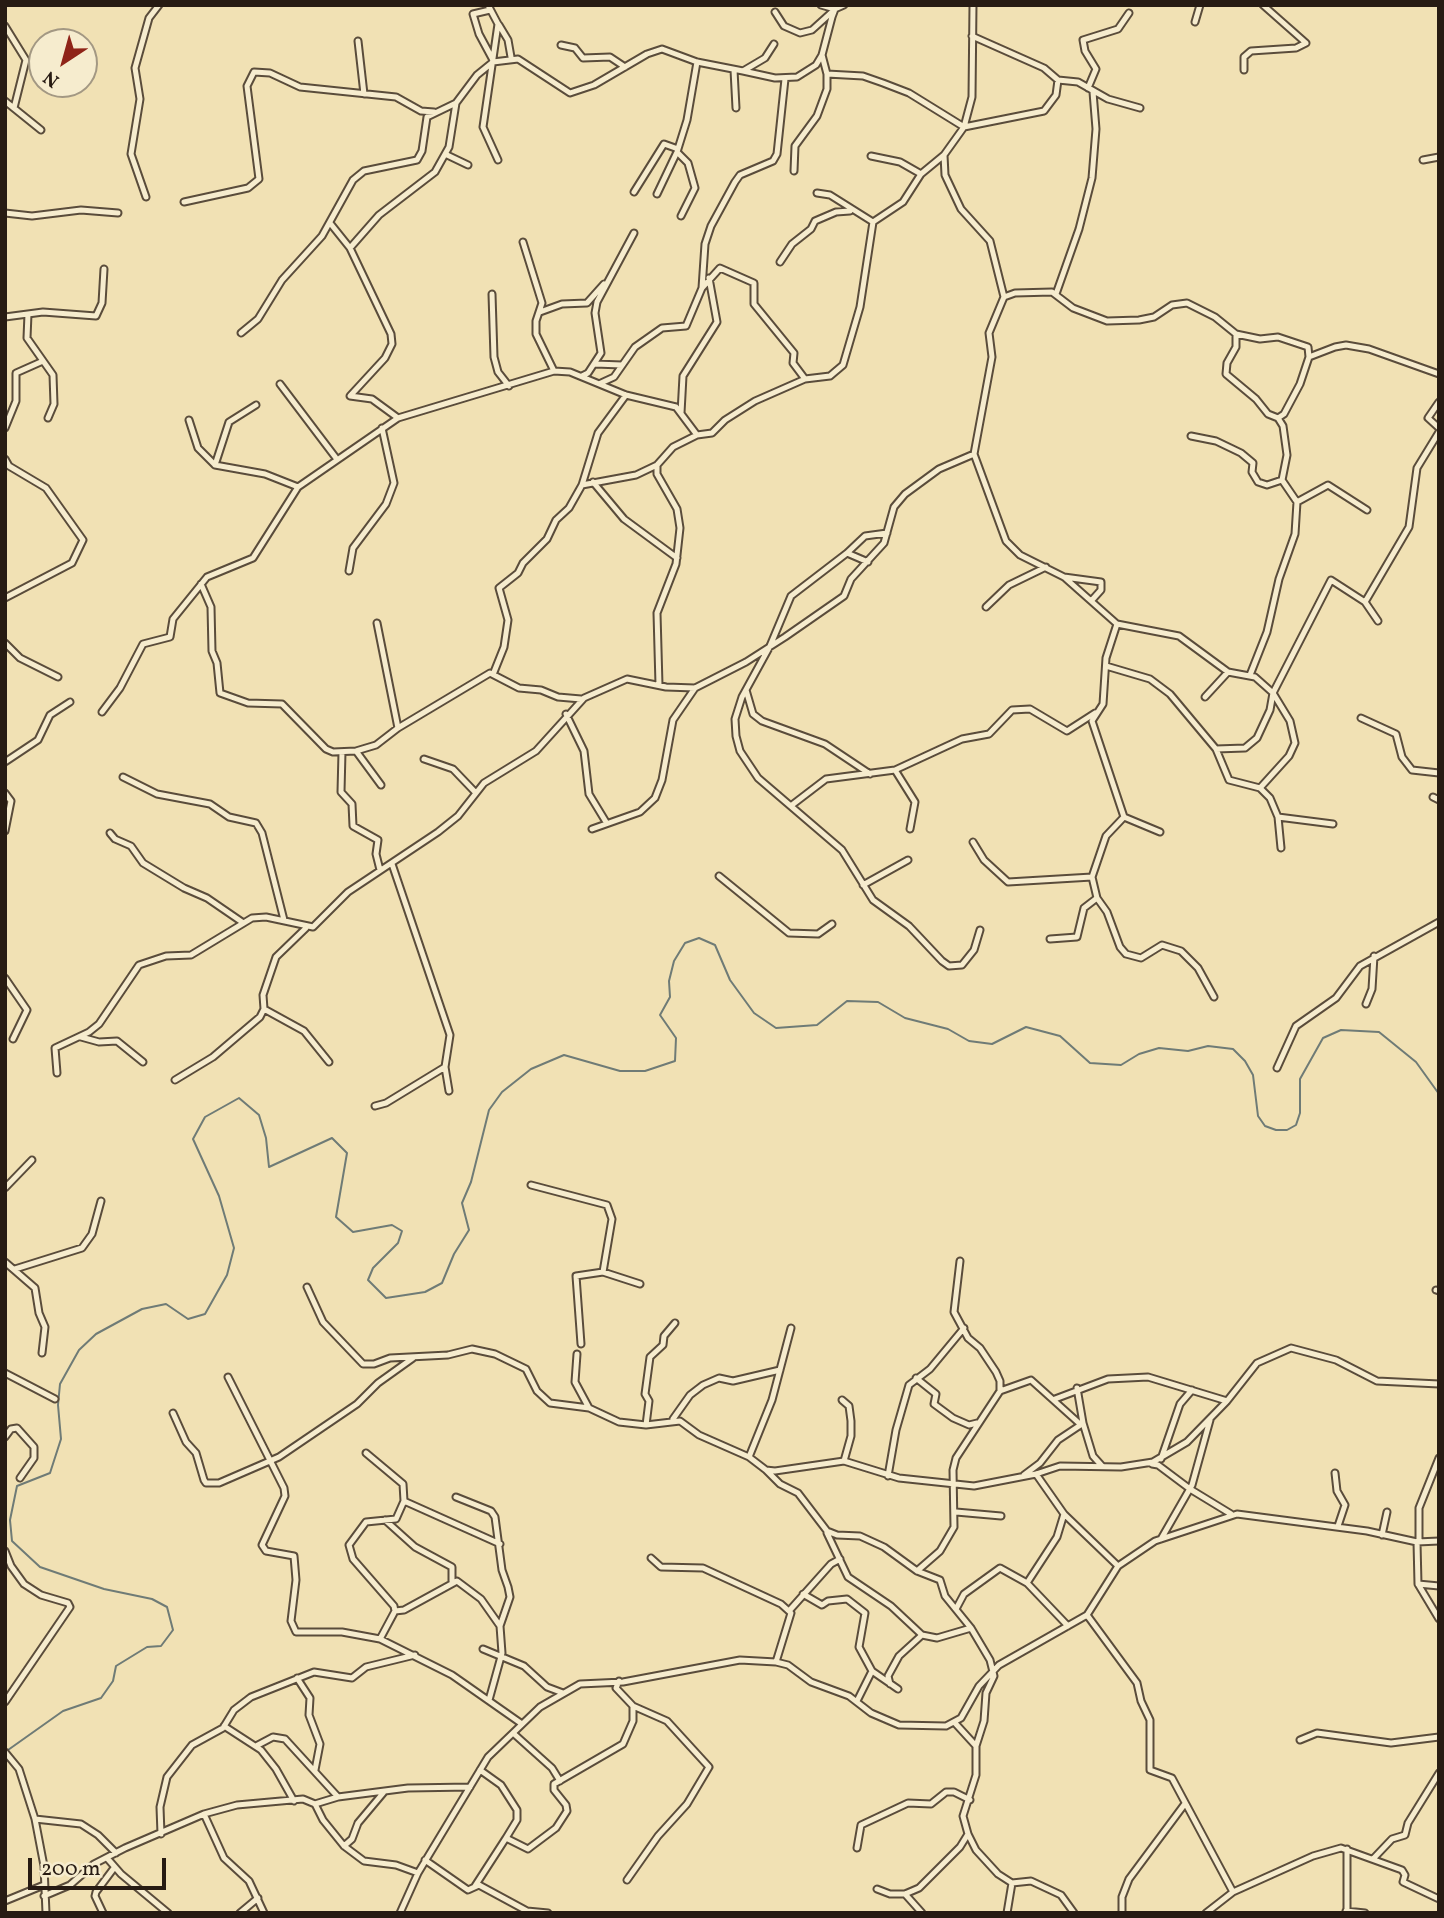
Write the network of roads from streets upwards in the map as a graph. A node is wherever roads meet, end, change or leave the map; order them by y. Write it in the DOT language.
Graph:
graph roads {
  1 [pos="159,5"];
  2 [pos="821,5"];
  3 [pos="844,5"];
  4 [pos="972,5"];
  5 [pos="1200,5"];
  6 [pos="1262,5"];
  7 [pos="489,8"];
  8 [pos="835,9"];
  9 [pos="775,12"];
  10 [pos="1129,13"];
  11 [pos="1195,22"];
  12 [pos="498,24"];
  13 [pos="5,26"];
  14 [pos="972,36"];
  15 [pos="358,41"];
  16 [pos="774,44"];
  17 [pos="561,45"];
  18 [pos="822,55"];
  19 [pos="511,57"];
  20 [pos="493,61"];
  21 [pos="697,62"];
  22 [pos="625,67"];
  23 [pos="734,69"];
  24 [pos="1244,70"];
  25 [pos="743,71"];
  26 [pos="827,74"];
  27 [pos="785,79"];
  28 [pos="1058,80"];
  29 [pos="1090,90"];
  30 [pos="364,94"];
  31 [pos="5,101"];
  32 [pos="456,103"];
  33 [pos="14,108"];
  34 [pos="736,108"];
  35 [pos="1140,108"];
  36 [pos="434,112"];
  37 [pos="964,127"];
  38 [pos="41,130"];
  39 [pos="678,151"];
  40 [pos="445,155"];
  41 [pos="944,155"];
  42 [pos="871,156"];
  43 [pos="1439,157"];
  44 [pos="498,160"];
  45 [pos="1423,160"];
  46 [pos="468,165"];
  47 [pos="794,171"];
  48 [pos="921,174"];
  49 [pos="634,192"];
  50 [pos="817,193"];
  51 [pos="657,194"];
  52 [pos="146,197"];
  53 [pos="184,202"];
  54 [pos="850,211"];
  55 [pos="5,213"];
  56 [pos="118,213"];
  57 [pos="681,216"];
  58 [pos="330,222"];
  59 [pos="873,222"];
  60 [pos="634,233"];
  61 [pos="523,242"];
  62 [pos="350,248"];
  63 [pos="780,262"];
  64 [pos="104,269"];
  65 [pos="614,274"];
  66 [pos="709,278"];
  67 [pos="702,288"];
  68 [pos="492,294"];
  69 [pos="1056,294"];
  70 [pos="1004,297"];
  71 [pos="540,312"];
  72 [pos="27,314"];
  73 [pos="5,317"];
  74 [pos="241,333"];
  75 [pos="1236,334"];
  76 [pos="1309,357"];
  77 [pos="43,361"];
  78 [pos="595,364"];
  79 [pos="622,365"];
  80 [pos="554,371"];
  81 [pos="1439,374"];
  82 [pos="582,376"];
  83 [pos="805,379"];
  84 [pos="601,383"];
  85 [pos="280,384"];
  86 [pos="509,386"];
  87 [pos="626,395"];
  88 [pos="1439,402"];
  89 [pos="256,405"];
  90 [pos="1286,411"];
  91 [pos="681,414"];
  92 [pos="48,418"];
  93 [pos="398,418"];
  94 [pos="1278,418"];
  95 [pos="189,420"];
  96 [pos="1283,426"];
  97 [pos="5,428"];
  98 [pos="382,428"];
  99 [pos="1439,430"];
  100 [pos="697,435"];
  101 [pos="1191,436"];
  102 [pos="974,454"];
  103 [pos="336,458"];
  104 [pos="5,459"];
  105 [pos="215,465"];
  106 [pos="657,465"];
  107 [pos="1282,480"];
  108 [pos="593,482"];
  109 [pos="582,485"];
  110 [pos="298,487"];
  111 [pos="1297,502"];
  112 [pos="1367,510"];
  113 [pos="887,533"];
  114 [pos="847,553"];
  115 [pos="677,558"];
  116 [pos="868,562"];
  117 [pos="1046,566"];
  118 [pos="349,571"];
  119 [pos="1064,577"];
  120 [pos="201,584"];
  121 [pos="5,598"];
  122 [pos="1092,600"];
  123 [pos="1365,602"];
  124 [pos="986,607"];
  125 [pos="1378,621"];
  126 [pos="377,623"];
  127 [pos="1117,624"];
  128 [pos="5,643"];
  129 [pos="770,646"];
  130 [pos="1106,666"];
  131 [pos="495,672"];
  132 [pos="1228,672"];
  133 [pos="1250,675"];
  134 [pos="58,677"];
  135 [pos="659,685"];
  136 [pos="695,688"];
  137 [pos="746,690"];
  138 [pos="1273,693"];
  139 [pos="1205,697"];
  140 [pos="584,698"];
  141 [pos="70,702"];
  142 [pos="102,712"];
  143 [pos="1095,713"];
  144 [pos="566,714"];
  145 [pos="1361,718"];
  146 [pos="398,728"];
  147 [pos="1216,749"];
  148 [pos="356,751"];
  149 [pos="342,752"];
  150 [pos="424,759"];
  151 [pos="5,762"];
  152 [pos="895,770"];
  153 [pos="1439,773"];
  154 [pos="870,774"];
  155 [pos="123,777"];
  156 [pos="382,785"];
  157 [pos="1260,789"];
  158 [pos="475,792"];
  159 [pos="5,793"];
  160 [pos="792,805"];
  161 [pos="1124,817"];
  162 [pos="1278,817"];
  163 [pos="606,822"];
  164 [pos="1332,824"];
  165 [pos="592,829"];
  166 [pos="910,829"];
  167 [pos="5,831"];
  168 [pos="1160,832"];
  169 [pos="110,833"];
  170 [pos="973,842"];
  171 [pos="1280,848"];
  172 [pos="908,860"];
  173 [pos="392,864"];
  174 [pos="380,870"];
  175 [pos="719,876"];
  176 [pos="1092,877"];
  177 [pos="863,885"];
  178 [pos="1097,898"];
  179 [pos="284,920"];
  180 [pos="242,922"];
  181 [pos="1439,922"];
  182 [pos="832,924"];
  183 [pos="306,928"];
  184 [pos="980,930"];
  185 [pos="1050,939"];
  186 [pos="1374,956"];
  187 [pos="5,978"];
  188 [pos="1214,997"];
  189 [pos="1366,1004"];
  190 [pos="264,1009"];
  191 [pos="80,1036"];
  192 [pos="13,1039"];
  193 [pos="143,1062"];
  194 [pos="329,1062"];
  195 [pos="445,1067"];
  196 [pos="1277,1068"];
  197 [pos="57,1073"];
  198 [pos="175,1080"];
  199 [pos="449,1091"];
  200 [pos="375,1106"];
  201 [pos="32,1160"];
  202 [pos="531,1185"];
  203 [pos="5,1188"];
  204 [pos="101,1201"];
  205 [pos="960,1261"];
  206 [pos="5,1262"];
  207 [pos="15,1269"];
  208 [pos="603,1272"];
  209 [pos="640,1283"];
  210 [pos="307,1287"];
  211 [pos="675,1323"];
  212 [pos="791,1328"];
  213 [pos="964,1328"];
  214 [pos="581,1344"];
  215 [pos="43,1353"];
  216 [pos="577,1354"];
  217 [pos="413,1358"];
  218 [pos="780,1370"];
  219 [pos="5,1373"];
  220 [pos="228,1377"];
  221 [pos="916,1378"];
  222 [pos="1439,1384"];
  223 [pos="1077,1388"];
  224 [pos="1192,1390"];
  225 [pos="1000,1391"];
  226 [pos="55,1399"];
  227 [pos="1055,1399"];
  228 [pos="842,1400"];
  229 [pos="1227,1401"];
  230 [pos="589,1408"];
  231 [pos="173,1413"];
  232 [pos="1211,1416"];
  233 [pos="673,1419"];
  234 [pos="978,1422"];
  235 [pos="1081,1424"];
  236 [pos="646,1425"];
  237 [pos="5,1437"];
  238 [pos="366,1453"];
  239 [pos="749,1457"];
  240 [pos="1161,1458"];
  241 [pos="1439,1458"];
  242 [pos="272,1460"];
  243 [pos="844,1461"];
  244 [pos="1147,1463"];
  245 [pos="1102,1466"];
  246 [pos="1163,1468"];
  247 [pos="766,1470"];
  248 [pos="1036,1474"];
  249 [pos="1335,1474"];
  250 [pos="888,1476"];
  251 [pos="1021,1476"];
  252 [pos="20,1478"];
  253 [pos="953,1485"];
  254 [pos="1190,1489"];
  255 [pos="456,1497"];
  256 [pos="404,1501"];
  257 [pos="956,1512"];
  258 [pos="1387,1512"];
  259 [pos="1065,1514"];
  260 [pos="1231,1514"];
  261 [pos="1000,1516"];
  262 [pos="382,1518"];
  263 [pos="1338,1526"];
  264 [pos="827,1531"];
  265 [pos="837,1535"];
  266 [pos="1382,1535"];
  267 [pos="830,1539"];
  268 [pos="1161,1539"];
  269 [pos="1439,1541"];
  270 [pos="1418,1542"];
  271 [pos="500,1544"];
  272 [pos="5,1551"];
  273 [pos="651,1558"];
  274 [pos="840,1559"];
  275 [pos="1118,1566"];
  276 [pos="917,1571"];
  277 [pos="452,1581"];
  278 [pos="1027,1583"];
  279 [pos="1418,1584"];
  280 [pos="1439,1586"];
  281 [pos="803,1594"];
  282 [pos="956,1609"];
  283 [pos="789,1611"];
  284 [pos="395,1612"];
  285 [pos="1087,1615"];
  286 [pos="1439,1619"];
  287 [pos="500,1626"];
  288 [pos="1068,1626"];
  289 [pos="971,1628"];
  290 [pos="922,1635"];
  291 [pos="380,1639"];
  292 [pos="483,1649"];
  293 [pos="415,1655"];
  294 [pos="501,1657"];
  295 [pos="776,1662"];
  296 [pos="872,1671"];
  297 [pos="993,1672"];
  298 [pos="297,1678"];
  299 [pos="597,1681"];
  300 [pos="619,1681"];
  301 [pos="890,1684"];
  302 [pos="616,1689"];
  303 [pos="898,1689"];
  304 [pos="563,1693"];
  305 [pos="489,1700"];
  306 [pos="857,1701"];
  307 [pos="5,1702"];
  308 [pos="633,1706"];
  309 [pos="955,1723"];
  310 [pos="522,1724"];
  311 [pos="224,1726"];
  312 [pos="513,1733"];
  313 [pos="1439,1737"];
  314 [pos="1300,1740"];
  315 [pos="256,1746"];
  316 [pos="976,1746"];
  317 [pos="5,1752"];
  318 [pos="316,1770"];
  319 [pos="480,1770"];
  320 [pos="1439,1773"];
  321 [pos="560,1781"];
  322 [pos="470,1787"];
  323 [pos="383,1792"];
  324 [pos="338,1797"];
  325 [pos="970,1800"];
  326 [pos="294,1801"];
  327 [pos="315,1804"];
  328 [pos="1184,1805"];
  329 [pos="204,1814"];
  330 [pos="35,1819"];
  331 [pos="161,1834"];
  332 [pos="968,1834"];
  333 [pos="506,1838"];
  334 [pos="344,1846"];
  335 [pos="857,1848"];
  336 [pos="1347,1849"];
  337 [pos="116,1853"];
  338 [pos="107,1858"];
  339 [pos="1373,1859"];
  340 [pos="425,1860"];
  341 [pos="114,1867"];
  342 [pos="418,1873"];
  343 [pos="627,1880"];
  344 [pos="1012,1883"];
  345 [pos="44,1885"];
  346 [pos="475,1886"];
  347 [pos="877,1889"];
  348 [pos="1233,1892"];
  349 [pos="905,1894"];
  350 [pos="44,1896"];
  351 [pos="258,1898"];
  352 [pos="1439,1899"];
  353 [pos="5,1901"];
  354 [pos="1347,1912"];
  355 [pos="46,1913"];
  356 [pos="103,1913"];
  357 [pos="168,1913"];
  358 [pos="240,1913"];
  359 [pos="264,1913"];
  360 [pos="400,1913"];
  361 [pos="548,1913"];
  362 [pos="922,1913"];
  363 [pos="1007,1913"];
  364 [pos="1074,1913"];
  365 [pos="1122,1913"];
  366 [pos="1206,1913"];
  367 [pos="1366,1913"];
  1 -- 52 [label="street"];
  2 -- 8 [label="street"];
  3 -- 8 [label="street"];
  4 -- 14 [label="street"];
  5 -- 11 [label="street"];
  6 -- 24 [label="street"];
  7 -- 12 [label="street"];
  7 -- 20 [label="street"];
  8 -- 9 [label="street"];
  8 -- 18 [label="street"];
  10 -- 29 [label="street"];
  12 -- 19 [label="street"];
  12 -- 20 [label="street"];
  13 -- 33 [label="street"];
  14 -- 28 [label="street"];
  14 -- 37 [label="street"];
  15 -- 30 [label="street"];
  16 -- 25 [label="street"];
  17 -- 22 [label="street"];
  18 -- 26 [label="street"];
  18 -- 27 [label="street"];
  19 -- 20 [label="street"];
  19 -- 22 [label="street"];
  20 -- 32 [label="street"];
  20 -- 44 [label="street"];
  21 -- 22 [label="street"];
  21 -- 23 [label="street"];
  21 -- 39 [label="street"];
  23 -- 25 [label="street"];
  23 -- 34 [label="street"];
  25 -- 27 [label="street"];
  26 -- 37 [label="street"];
  26 -- 47 [label="street"];
  27 -- 67 [label="street"];
  28 -- 29 [label="street"];
  28 -- 37 [label="street"];
  29 -- 35 [label="street"];
  29 -- 69 [label="street"];
  30 -- 36 [label="street"];
  30 -- 53 [label="street"];
  31 -- 33 [label="street"];
  32 -- 36 [label="street"];
  32 -- 40 [label="street"];
  33 -- 38 [label="street"];
  36 -- 58 [label="street"];
  37 -- 41 [label="street"];
  39 -- 49 [label="street"];
  39 -- 51 [label="street"];
  39 -- 57 [label="street"];
  40 -- 46 [label="street"];
  40 -- 62 [label="street"];
  41 -- 48 [label="street"];
  41 -- 70 [label="street"];
  42 -- 48 [label="street"];
  43 -- 45 [label="street"];
  48 -- 59 [label="street"];
  50 -- 54 [label="street"];
  54 -- 59 [label="street"];
  54 -- 63 [label="street"];
  55 -- 56 [label="street"];
  58 -- 62 [label="street"];
  58 -- 74 [label="street"];
  59 -- 83 [label="street"];
  60 -- 65 [label="street"];
  61 -- 71 [label="street"];
  62 -- 93 [label="street"];
  64 -- 72 [label="street"];
  65 -- 71 [label="street"];
  65 -- 78 [label="street"];
  66 -- 67 [label="street"];
  66 -- 83 [label="street"];
  66 -- 91 [label="street"];
  67 -- 79 [label="street"];
  68 -- 86 [label="street"];
  69 -- 70 [label="street"];
  69 -- 75 [label="street"];
  70 -- 102 [label="street"];
  71 -- 80 [label="street"];
  72 -- 73 [label="street"];
  72 -- 77 [label="street"];
  75 -- 76 [label="street"];
  75 -- 94 [label="street"];
  76 -- 81 [label="street"];
  76 -- 90 [label="street"];
  77 -- 92 [label="street"];
  77 -- 97 [label="street"];
  78 -- 79 [label="street"];
  78 -- 82 [label="street"];
  79 -- 84 [label="street"];
  80 -- 82 [label="street"];
  80 -- 86 [label="street"];
  82 -- 84 [label="street"];
  83 -- 100 [label="street"];
  84 -- 87 [label="street"];
  85 -- 103 [label="street"];
  86 -- 93 [label="street"];
  87 -- 91 [label="street"];
  87 -- 109 [label="street"];
  88 -- 99 [label="street"];
  89 -- 105 [label="street"];
  90 -- 94 [label="street"];
  90 -- 96 [label="street"];
  91 -- 100 [label="street"];
  93 -- 98 [label="street"];
  94 -- 96 [label="street"];
  95 -- 105 [label="street"];
  96 -- 107 [label="street"];
  98 -- 103 [label="street"];
  98 -- 118 [label="street"];
  99 -- 123 [label="street"];
  100 -- 106 [label="street"];
  101 -- 107 [label="street"];
  102 -- 113 [label="street"];
  102 -- 117 [label="street"];
  103 -- 110 [label="street"];
  104 -- 121 [label="street"];
  105 -- 110 [label="street"];
  106 -- 108 [label="street"];
  106 -- 115 [label="street"];
  107 -- 111 [label="street"];
  108 -- 109 [label="street"];
  108 -- 115 [label="street"];
  109 -- 131 [label="street"];
  110 -- 120 [label="street"];
  111 -- 112 [label="street"];
  111 -- 133 [label="street"];
  113 -- 114 [label="street"];
  113 -- 116 [label="street"];
  114 -- 116 [label="street"];
  114 -- 129 [label="street"];
  115 -- 135 [label="street"];
  116 -- 129 [label="street"];
  117 -- 119 [label="street"];
  117 -- 124 [label="street"];
  119 -- 122 [label="street"];
  119 -- 122 [label="street"];
  120 -- 142 [label="street"];
  120 -- 149 [label="street"];
  122 -- 127 [label="street"];
  123 -- 125 [label="street"];
  123 -- 138 [label="street"];
  126 -- 146 [label="street"];
  127 -- 130 [label="street"];
  127 -- 132 [label="street"];
  128 -- 134 [label="street"];
  129 -- 136 [label="street"];
  129 -- 137 [label="street"];
  130 -- 143 [label="street"];
  130 -- 147 [label="street"];
  131 -- 140 [label="street"];
  131 -- 146 [label="street"];
  132 -- 133 [label="street"];
  132 -- 139 [label="street"];
  133 -- 138 [label="street"];
  135 -- 136 [label="street"];
  135 -- 140 [label="street"];
  136 -- 163 [label="street"];
  137 -- 154 [label="street"];
  137 -- 160 [label="street"];
  138 -- 147 [label="street"];
  138 -- 157 [label="street"];
  140 -- 144 [label="street"];
  141 -- 151 [label="street"];
  143 -- 152 [label="street"];
  143 -- 161 [label="street"];
  144 -- 158 [label="street"];
  144 -- 163 [label="street"];
  145 -- 153 [label="street"];
  146 -- 148 [label="street"];
  147 -- 157 [label="street"];
  148 -- 149 [label="street"];
  148 -- 156 [label="street"];
  149 -- 174 [label="street"];
  150 -- 158 [label="street"];
  152 -- 154 [label="street"];
  152 -- 166 [label="street"];
  154 -- 160 [label="street"];
  155 -- 179 [label="street"];
  157 -- 162 [label="street"];
  158 -- 173 [label="street"];
  159 -- 167 [label="street"];
  160 -- 177 [label="street"];
  161 -- 168 [label="street"];
  161 -- 176 [label="street"];
  162 -- 164 [label="street"];
  162 -- 171 [label="street"];
  163 -- 165 [label="street"];
  169 -- 180 [label="street"];
  170 -- 176 [label="street"];
  172 -- 177 [label="street"];
  173 -- 174 [label="street"];
  173 -- 195 [label="street"];
  174 -- 183 [label="street"];
  175 -- 182 [label="street"];
  176 -- 178 [label="street"];
  177 -- 184 [label="street"];
  178 -- 185 [label="street"];
  178 -- 188 [label="street"];
  179 -- 180 [label="street"];
  179 -- 183 [label="street"];
  180 -- 191 [label="street"];
  181 -- 186 [label="street"];
  183 -- 190 [label="street"];
  186 -- 189 [label="street"];
  186 -- 196 [label="street"];
  187 -- 192 [label="street"];
  190 -- 194 [label="street"];
  190 -- 198 [label="street"];
  191 -- 193 [label="street"];
  191 -- 197 [label="street"];
  195 -- 199 [label="street"];
  195 -- 200 [label="street"];
  201 -- 203 [label="street"];
  202 -- 208 [label="street"];
  204 -- 207 [label="street"];
  205 -- 213 [label="street"];
  206 -- 207 [label="street"];
  207 -- 215 [label="street"];
  208 -- 209 [label="street"];
  208 -- 214 [label="street"];
  210 -- 217 [label="street"];
  211 -- 236 [label="street"];
  212 -- 218 [label="street"];
  213 -- 221 [label="street"];
  213 -- 225 [label="street"];
  216 -- 230 [label="street"];
  217 -- 230 [label="street"];
  217 -- 242 [label="street"];
  218 -- 233 [label="street"];
  218 -- 239 [label="street"];
  219 -- 226 [label="street"];
  220 -- 242 [label="street"];
  221 -- 234 [label="street"];
  221 -- 250 [label="street"];
  222 -- 229 [label="street"];
  223 -- 224 [label="street"];
  223 -- 227 [label="street"];
  223 -- 235 [label="street"];
  224 -- 229 [label="street"];
  224 -- 240 [label="street"];
  225 -- 227 [label="street"];
  225 -- 234 [label="street"];
  227 -- 235 [label="street"];
  228 -- 243 [label="street"];
  229 -- 232 [label="street"];
  230 -- 236 [label="street"];
  231 -- 242 [label="street"];
  232 -- 240 [label="street"];
  232 -- 254 [label="street"];
  233 -- 236 [label="street"];
  233 -- 239 [label="street"];
  234 -- 253 [label="street"];
  235 -- 245 [label="street"];
  235 -- 251 [label="street"];
  237 -- 252 [label="street"];
  238 -- 256 [label="street"];
  239 -- 247 [label="street"];
  240 -- 244 [label="street"];
  240 -- 246 [label="street"];
  241 -- 270 [label="street"];
  242 -- 291 [label="street"];
  243 -- 247 [label="street"];
  243 -- 250 [label="street"];
  244 -- 245 [label="street"];
  244 -- 246 [label="street"];
  245 -- 248 [label="street"];
  246 -- 254 [label="street"];
  247 -- 264 [label="street"];
  248 -- 251 [label="street"];
  248 -- 259 [label="street"];
  249 -- 263 [label="street"];
  250 -- 253 [label="street"];
  251 -- 253 [label="street"];
  253 -- 257 [label="street"];
  254 -- 260 [label="street"];
  254 -- 268 [label="street"];
  255 -- 271 [label="street"];
  256 -- 262 [label="street"];
  256 -- 271 [label="street"];
  257 -- 261 [label="street"];
  257 -- 276 [label="street"];
  258 -- 266 [label="street"];
  259 -- 275 [label="street"];
  259 -- 278 [label="street"];
  260 -- 263 [label="street"];
  260 -- 268 [label="street"];
  262 -- 277 [label="street"];
  262 -- 284 [label="street"];
  263 -- 266 [label="street"];
  264 -- 265 [label="street"];
  264 -- 267 [label="street"];
  265 -- 267 [label="street"];
  265 -- 276 [label="street"];
  266 -- 270 [label="street"];
  267 -- 274 [label="street"];
  268 -- 275 [label="street"];
  269 -- 270 [label="street"];
  270 -- 279 [label="street"];
  271 -- 287 [label="street"];
  272 -- 307 [label="street"];
  273 -- 283 [label="street"];
  274 -- 281 [label="street"];
  274 -- 290 [label="street"];
  275 -- 285 [label="street"];
  276 -- 282 [label="street"];
  277 -- 284 [label="street"];
  277 -- 287 [label="street"];
  278 -- 282 [label="street"];
  278 -- 288 [label="street"];
  279 -- 280 [label="street"];
  279 -- 286 [label="street"];
  281 -- 283 [label="street"];
  281 -- 296 [label="street"];
  282 -- 289 [label="street"];
  283 -- 295 [label="street"];
  284 -- 291 [label="street"];
  285 -- 288 [label="street"];
  285 -- 328 [label="street"];
  287 -- 294 [label="street"];
  288 -- 297 [label="street"];
  289 -- 290 [label="street"];
  289 -- 297 [label="street"];
  290 -- 301 [label="street"];
  291 -- 293 [label="street"];
  292 -- 294 [label="street"];
  293 -- 298 [label="street"];
  293 -- 305 [label="street"];
  294 -- 304 [label="street"];
  294 -- 305 [label="street"];
  295 -- 300 [label="street"];
  295 -- 306 [label="street"];
  296 -- 301 [label="street"];
  296 -- 306 [label="street"];
  297 -- 309 [label="street"];
  297 -- 316 [label="street"];
  298 -- 311 [label="street"];
  298 -- 318 [label="street"];
  299 -- 300 [label="street"];
  299 -- 302 [label="street"];
  299 -- 304 [label="street"];
  300 -- 302 [label="street"];
  301 -- 303 [label="street"];
  302 -- 308 [label="street"];
  304 -- 310 [label="street"];
  305 -- 310 [label="street"];
  306 -- 309 [label="street"];
  308 -- 321 [label="street"];
  308 -- 343 [label="street"];
  309 -- 316 [label="street"];
  310 -- 312 [label="street"];
  311 -- 315 [label="street"];
  311 -- 331 [label="street"];
  312 -- 319 [label="street"];
  312 -- 321 [label="street"];
  313 -- 314 [label="street"];
  315 -- 318 [label="street"];
  315 -- 326 [label="street"];
  316 -- 325 [label="street"];
  317 -- 330 [label="street"];
  318 -- 324 [label="street"];
  319 -- 322 [label="street"];
  319 -- 333 [label="street"];
  320 -- 339 [label="street"];
  321 -- 333 [label="street"];
  322 -- 323 [label="street"];
  322 -- 340 [label="street"];
  323 -- 324 [label="street"];
  323 -- 334 [label="street"];
  324 -- 327 [label="street"];
  325 -- 332 [label="street"];
  325 -- 335 [label="street"];
  326 -- 327 [label="street"];
  326 -- 329 [label="street"];
  327 -- 334 [label="street"];
  328 -- 348 [label="street"];
  328 -- 365 [label="street"];
  329 -- 331 [label="street"];
  329 -- 351 [label="street"];
  330 -- 337 [label="street"];
  330 -- 345 [label="street"];
  331 -- 337 [label="street"];
  332 -- 344 [label="street"];
  332 -- 349 [label="street"];
  333 -- 346 [label="street"];
  334 -- 342 [label="street"];
  336 -- 339 [label="street"];
  336 -- 348 [label="street"];
  336 -- 354 [label="street"];
  337 -- 338 [label="street"];
  338 -- 341 [label="street"];
  338 -- 350 [label="street"];
  339 -- 352 [label="street"];
  340 -- 342 [label="street"];
  340 -- 346 [label="street"];
  341 -- 356 [label="street"];
  341 -- 357 [label="street"];
  342 -- 360 [label="street"];
  344 -- 363 [label="street"];
  344 -- 364 [label="street"];
  345 -- 350 [label="street"];
  345 -- 353 [label="street"];
  346 -- 361 [label="street"];
  347 -- 349 [label="street"];
  348 -- 366 [label="street"];
  349 -- 362 [label="street"];
  350 -- 355 [label="street"];
  351 -- 358 [label="street"];
  351 -- 359 [label="street"];
  354 -- 367 [label="street"];
}
